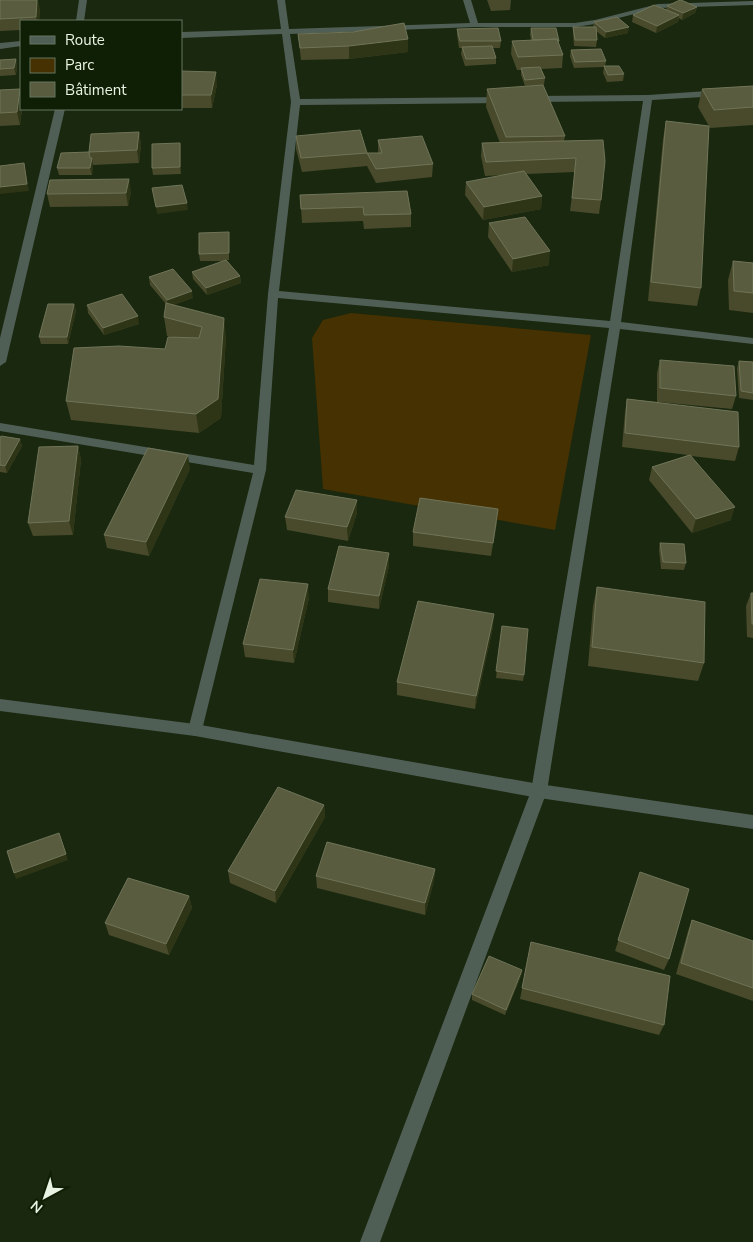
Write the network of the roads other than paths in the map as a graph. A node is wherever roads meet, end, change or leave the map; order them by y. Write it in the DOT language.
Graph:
graph roads {
  1 [pos="83,0"];
  2 [pos="281,0"];
  3 [pos="467,0"];
  4 [pos="656,3"];
  5 [pos="753,3"];
  6 [pos="80,20"];
  7 [pos="475,25"];
  8 [pos="284,31"];
  9 [pos="182,35"];
  10 [pos="20,44"];
  11 [pos="0,46"];
  12 [pos="753,91"];
  13 [pos="648,98"];
  14 [pos="296,102"];
  15 [pos="60,110"];
  16 [pos="274,294"];
  17 [pos="615,325"];
  18 [pos="753,341"];
  19 [pos="0,362"];
  20 [pos="0,427"];
  21 [pos="260,470"];
  22 [pos="0,705"];
  23 [pos="195,730"];
  24 [pos="539,791"];
  25 [pos="753,822"];
  26 [pos="370,1242"];
  1 -- 6 [label="street"];
  2 -- 8 [label="street"];
  3 -- 7 [label="street"];
  4 -- 5 [label="street"];
  4 -- 7 [label="street"];
  7 -- 8 [label="street"];
  8 -- 9 [label="street"];
  8 -- 14 [label="street"];
  10 -- 11 [label="street"];
  12 -- 13 [label="street"];
  13 -- 14 [label="street"];
  13 -- 17 [label="street"];
  14 -- 16 [label="street"];
  15 -- 19 [label="street"];
  16 -- 17 [label="street"];
  16 -- 21 [label="street"];
  17 -- 18 [label="street"];
  17 -- 24 [label="street"];
  20 -- 21 [label="street"];
  21 -- 23 [label="street"];
  22 -- 23 [label="street"];
  23 -- 24 [label="street"];
  24 -- 25 [label="street"];
  24 -- 26 [label="street"];
}
